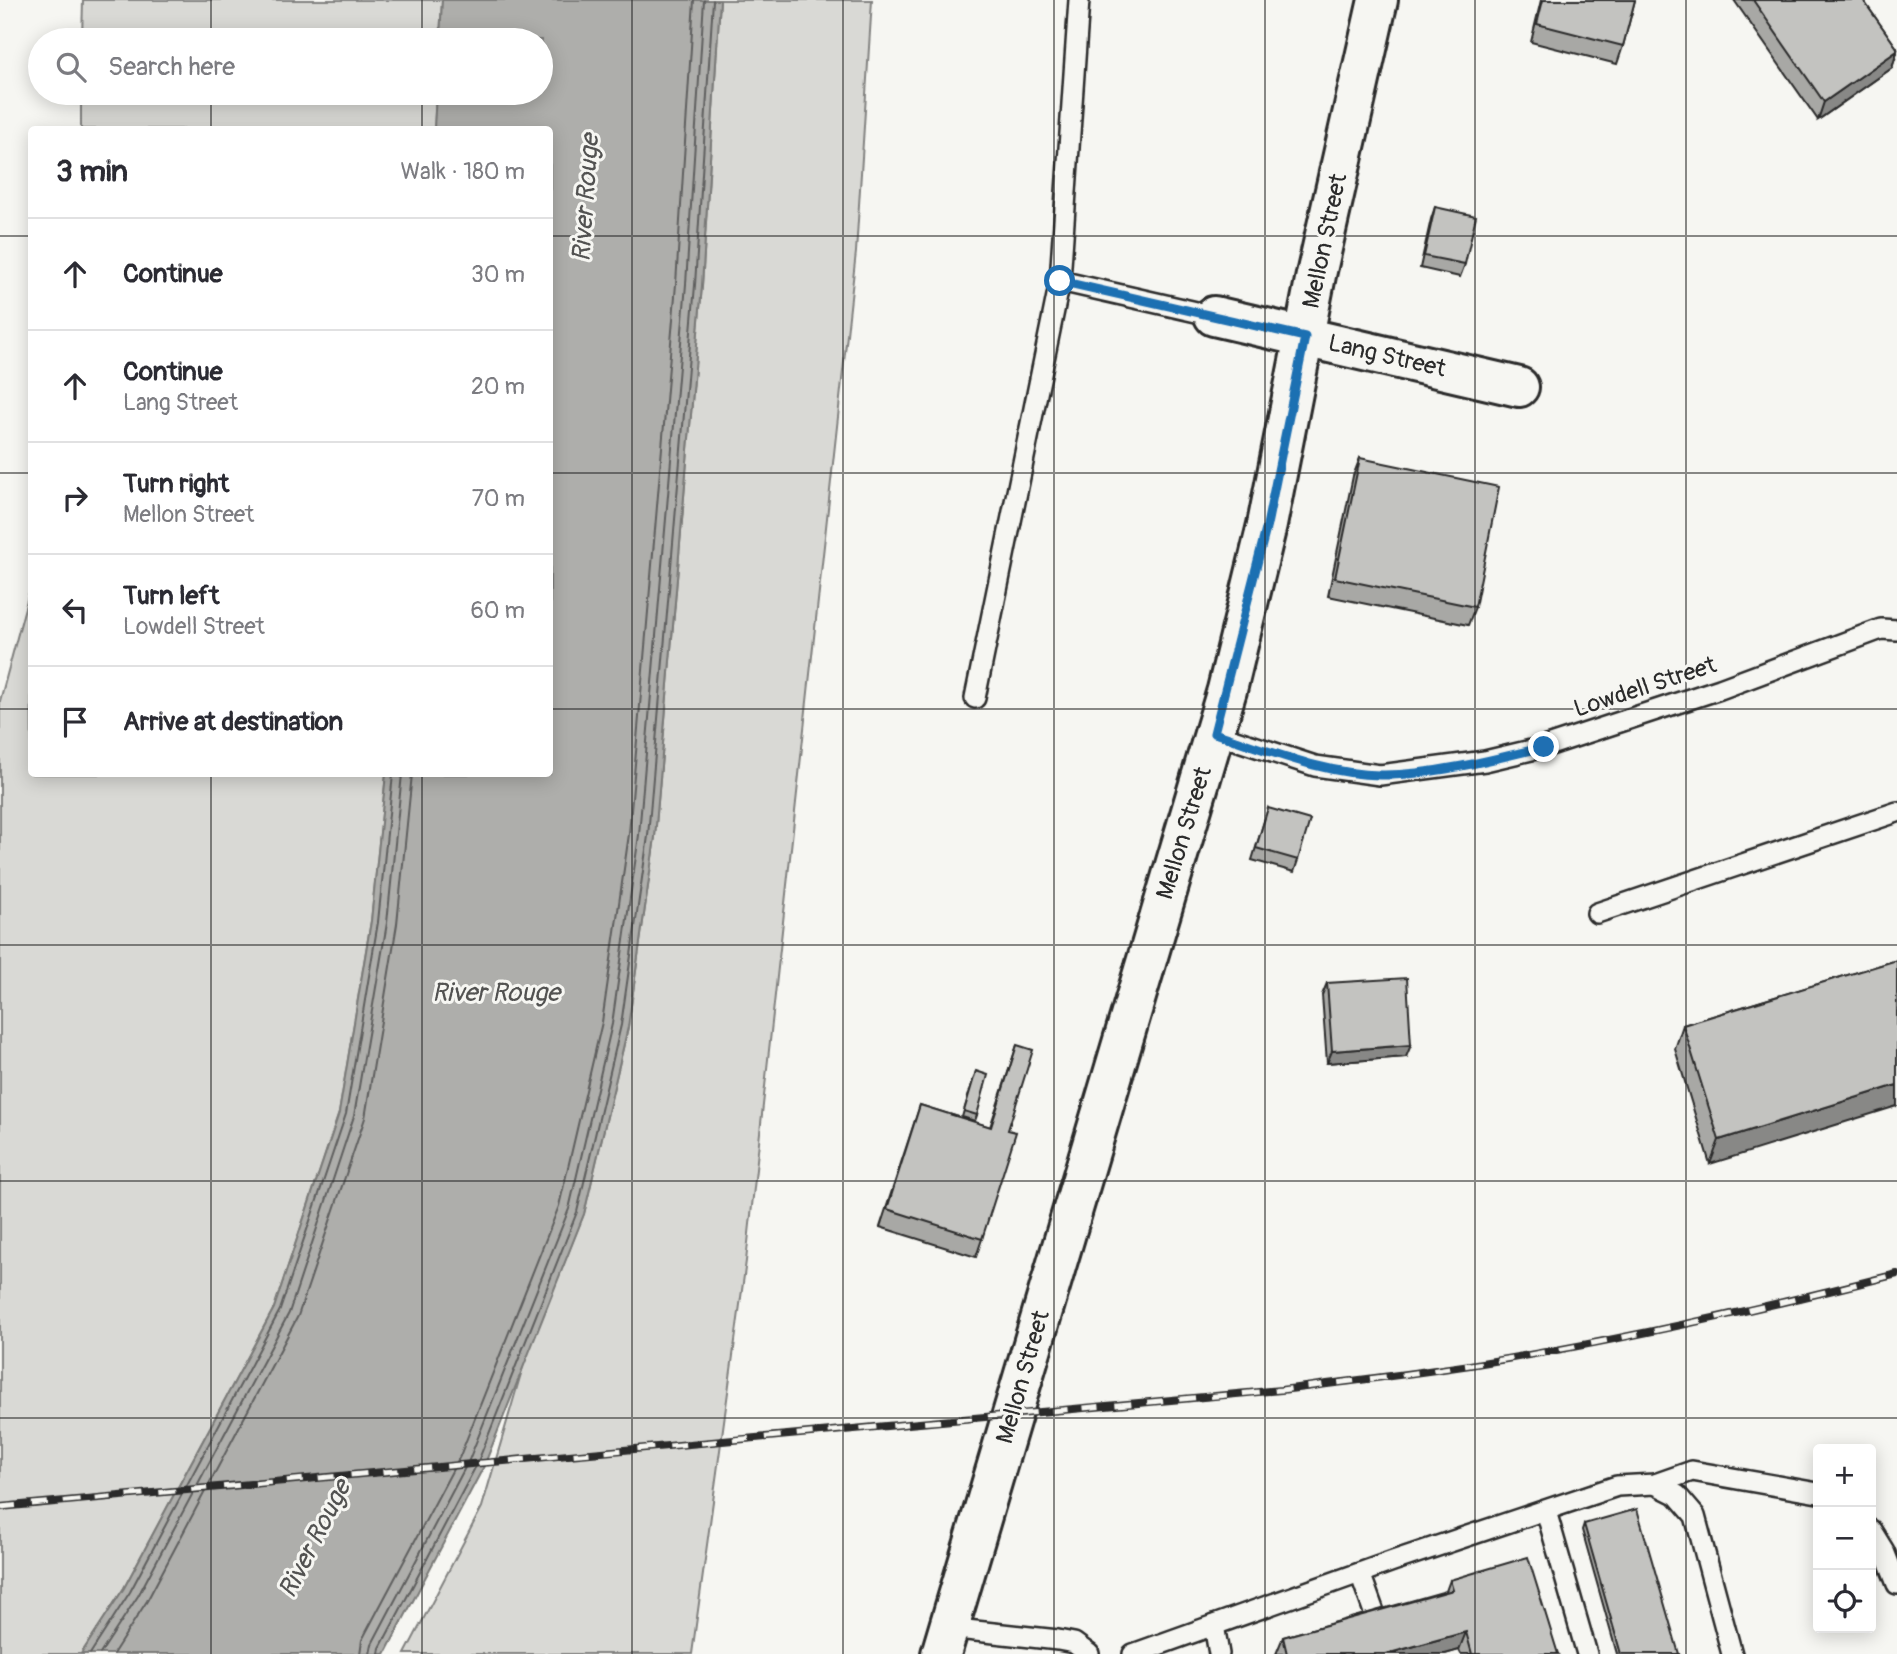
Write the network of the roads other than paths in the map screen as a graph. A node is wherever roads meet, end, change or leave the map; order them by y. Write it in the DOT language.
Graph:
graph roads {
  1 [pos="1079,0"];
  2 [pos="1378,0"];
  3 [pos="1060,281"];
  4 [pos="1214,316"];
  5 [pos="1305,337"];
  6 [pos="1519,387"];
  7 [pos="1889,630"];
  8 [pos="975,698"];
  9 [pos="1214,733"];
  10 [pos="1897,811"];
  11 [pos="1597,913"];
  12 [pos="1655,1484"];
  13 [pos="1813,1492"];
  14 [pos="1546,1511"];
  15 [pos="1876,1538"];
  16 [pos="1360,1573"];
  17 [pos="1897,1584"];
  18 [pos="1214,1625"];
  19 [pos="1379,1626"];
  20 [pos="945,1641"];
  21 [pos="1088,1654"];
  22 [pos="1133,1654"];
  23 [pos="1219,1654"];
  24 [pos="1587,1654"];
  25 [pos="1732,1654"];
  1 -- 3 [label="lane"];
  2 -- 5 [label="street, Mellon Street"];
  3 -- 4 [label="lane"];
  3 -- 8 [label="lane"];
  4 -- 5 [label="street, Lang Street"];
  5 -- 6 [label="street, Lang Street"];
  5 -- 9 [label="street, Mellon Street"];
  7 -- 9 [label="lane, Lowdell Street"];
  9 -- 20 [label="street, Mellon Street"];
  10 -- 11 [label="lane"];
  12 -- 13 [label="lane"];
  12 -- 14 [label="lane"];
  12 -- 25 [label="lane"];
  14 -- 16 [label="lane"];
  14 -- 24 [label="lane"];
  15 -- 17 [label="lane"];
  16 -- 18 [label="lane"];
  16 -- 19 [label="lane"];
  18 -- 22 [label="lane"];
  18 -- 23 [label="lane"];
  20 -- 21 [label="lane"];
}
